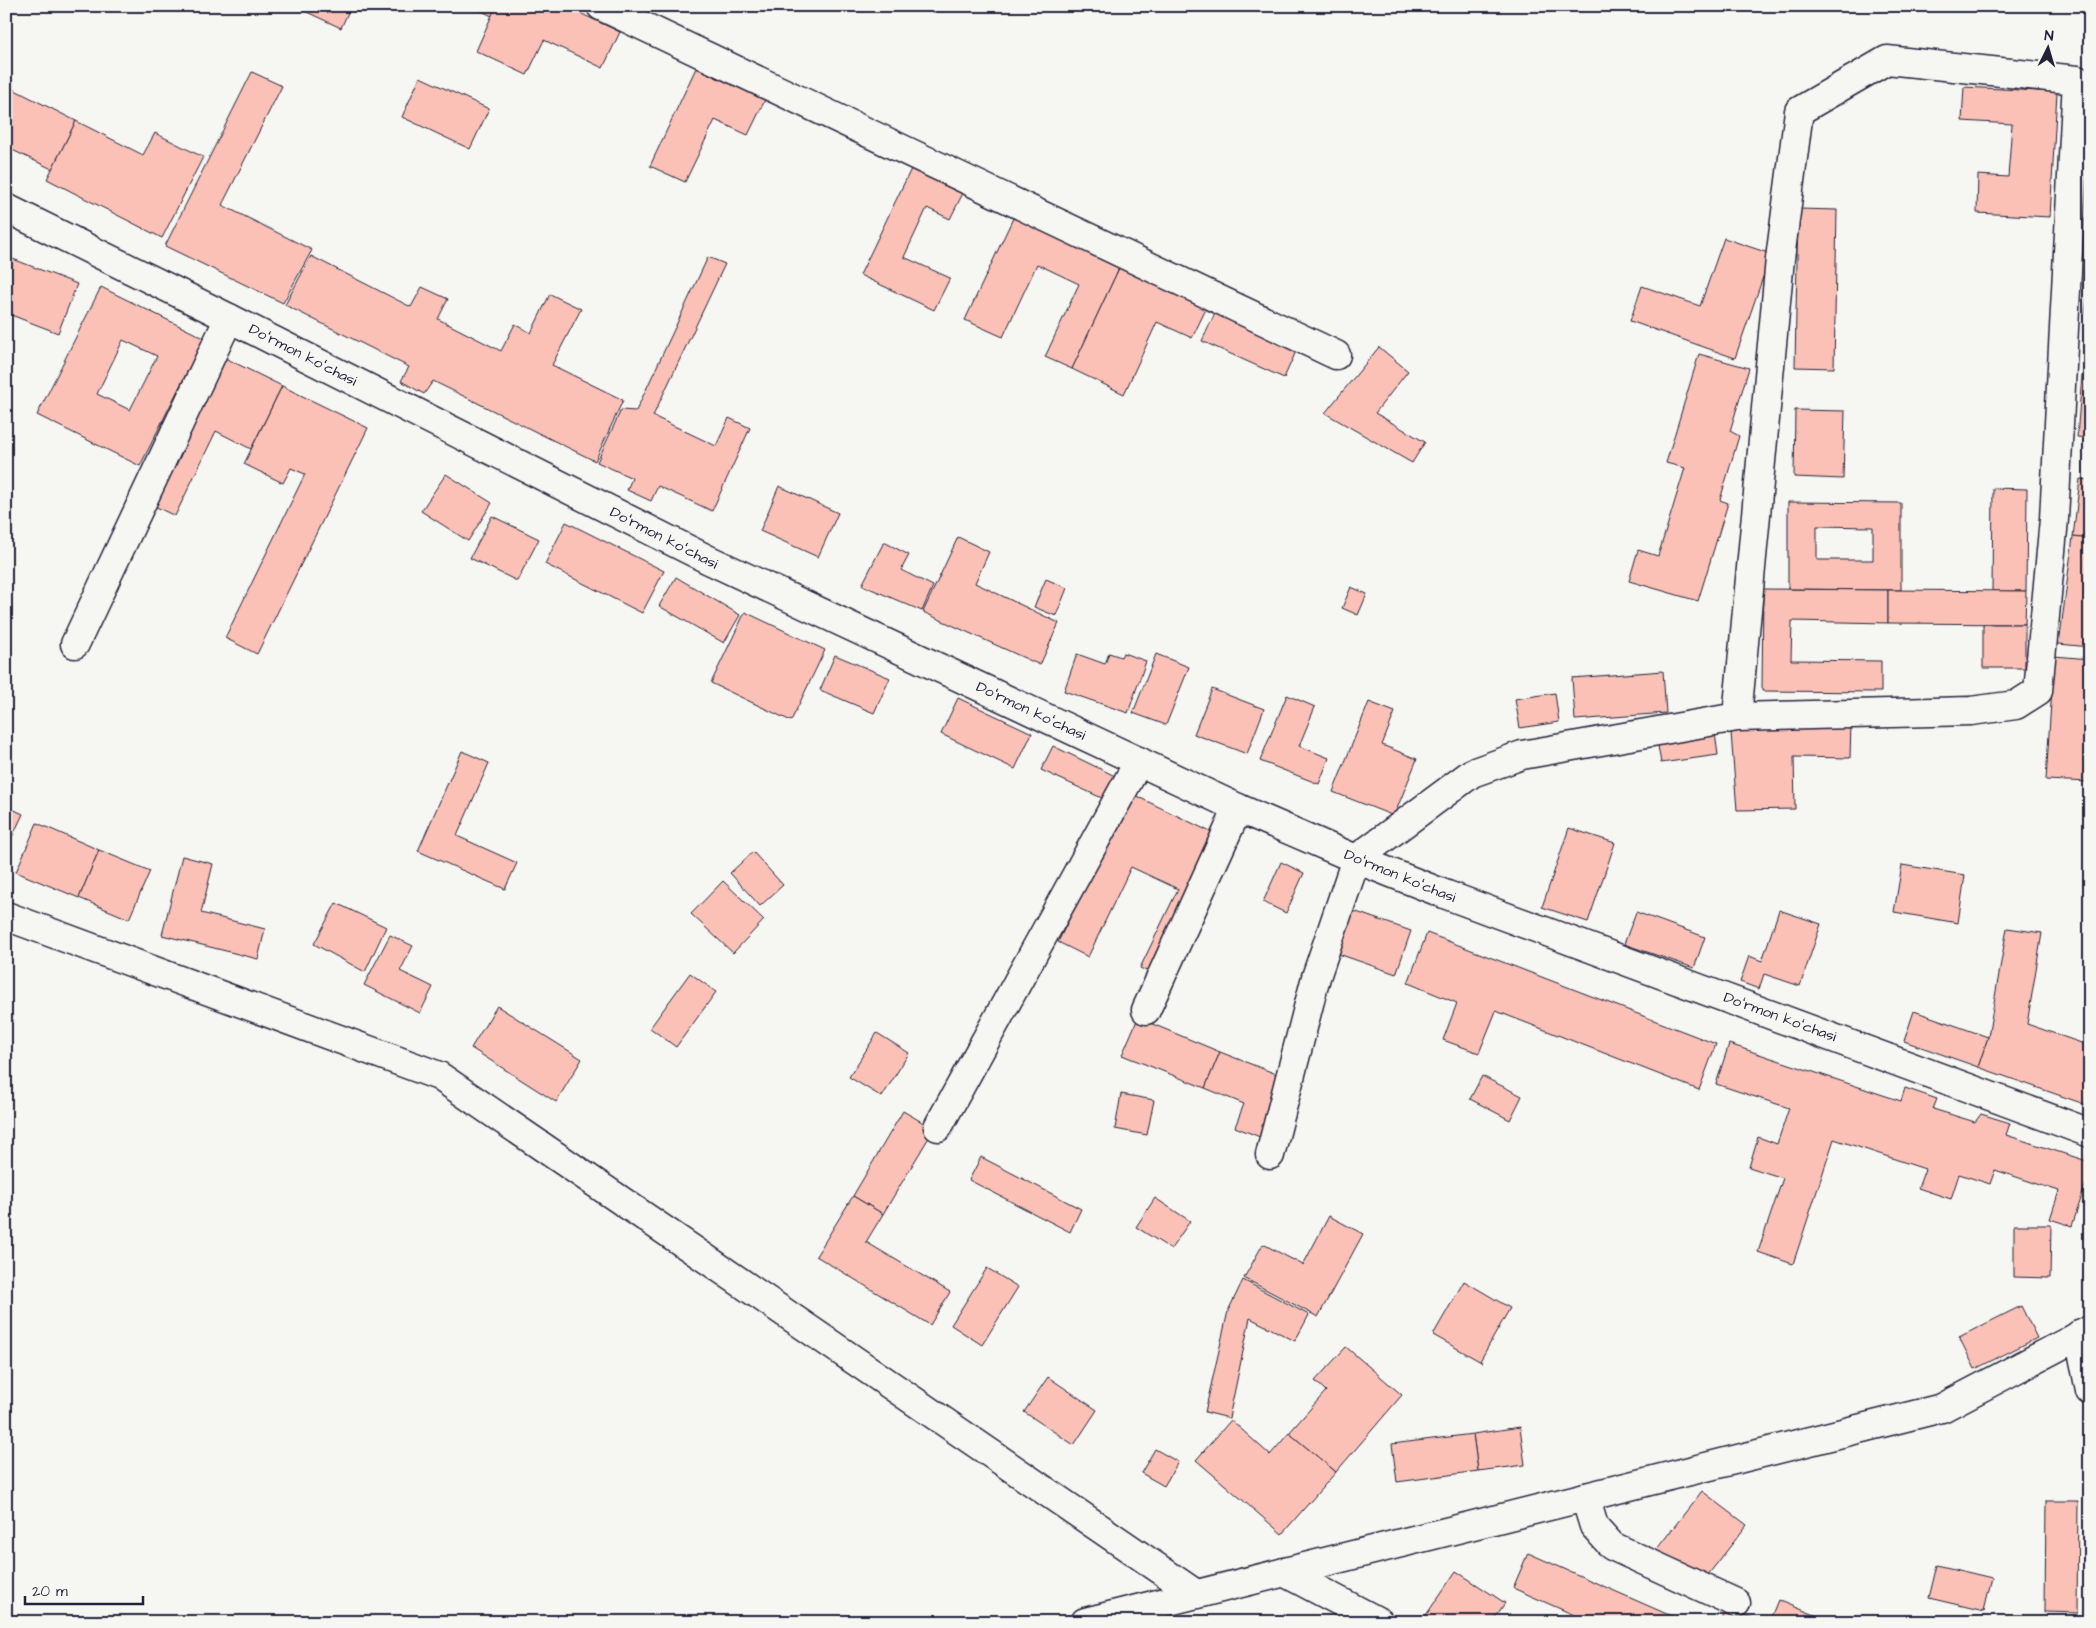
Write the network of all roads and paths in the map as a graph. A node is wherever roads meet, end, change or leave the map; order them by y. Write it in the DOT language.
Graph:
graph roads {
  1 [pos="600,6"];
  2 [pos="6,208"];
  3 [pos="229,318"];
  4 [pos="1336,355"];
  5 [pos="75,644"];
  6 [pos="1736,717"];
  7 [pos="1139,761"];
  8 [pos="1238,808"];
  9 [pos="1356,860"];
  10 [pos="6,916"];
  11 [pos="1146,1010"];
  12 [pos="938,1127"];
  13 [pos="2090,1133"];
  14 [pos="1270,1155"];
  15 [pos="2084,1332"];
  16 [pos="2090,1392"];
  17 [pos="1585,1497"];
  18 [pos="1284,1572"];
  19 [pos="1196,1594"];
  20 [pos="1736,1603"];
  21 [pos="1085,1622"];
  22 [pos="1379,1622"];
  1 -- 4 [label="street"];
  2 -- 3 [label="street, Doʻrmon koʻchasi"];
  3 -- 5 [label="street"];
  3 -- 7 [label="street, Doʻrmon koʻchasi"];
  6 -- 6 [label="street"];
  6 -- 9 [label="street"];
  7 -- 8 [label="street, Doʻrmon koʻchasi"];
  7 -- 12 [label="street"];
  8 -- 9 [label="street, Doʻrmon koʻchasi"];
  8 -- 11 [label="street"];
  9 -- 13 [label="street, Doʻrmon koʻchasi"];
  9 -- 14 [label="street"];
  10 -- 19 [label="street"];
  15 -- 16 [label="street"];
  15 -- 17 [label="street"];
  17 -- 18 [label="street"];
  17 -- 20 [label="street"];
  18 -- 19 [label="street"];
  18 -- 22 [label="street"];
  19 -- 21 [label="street"];
}
